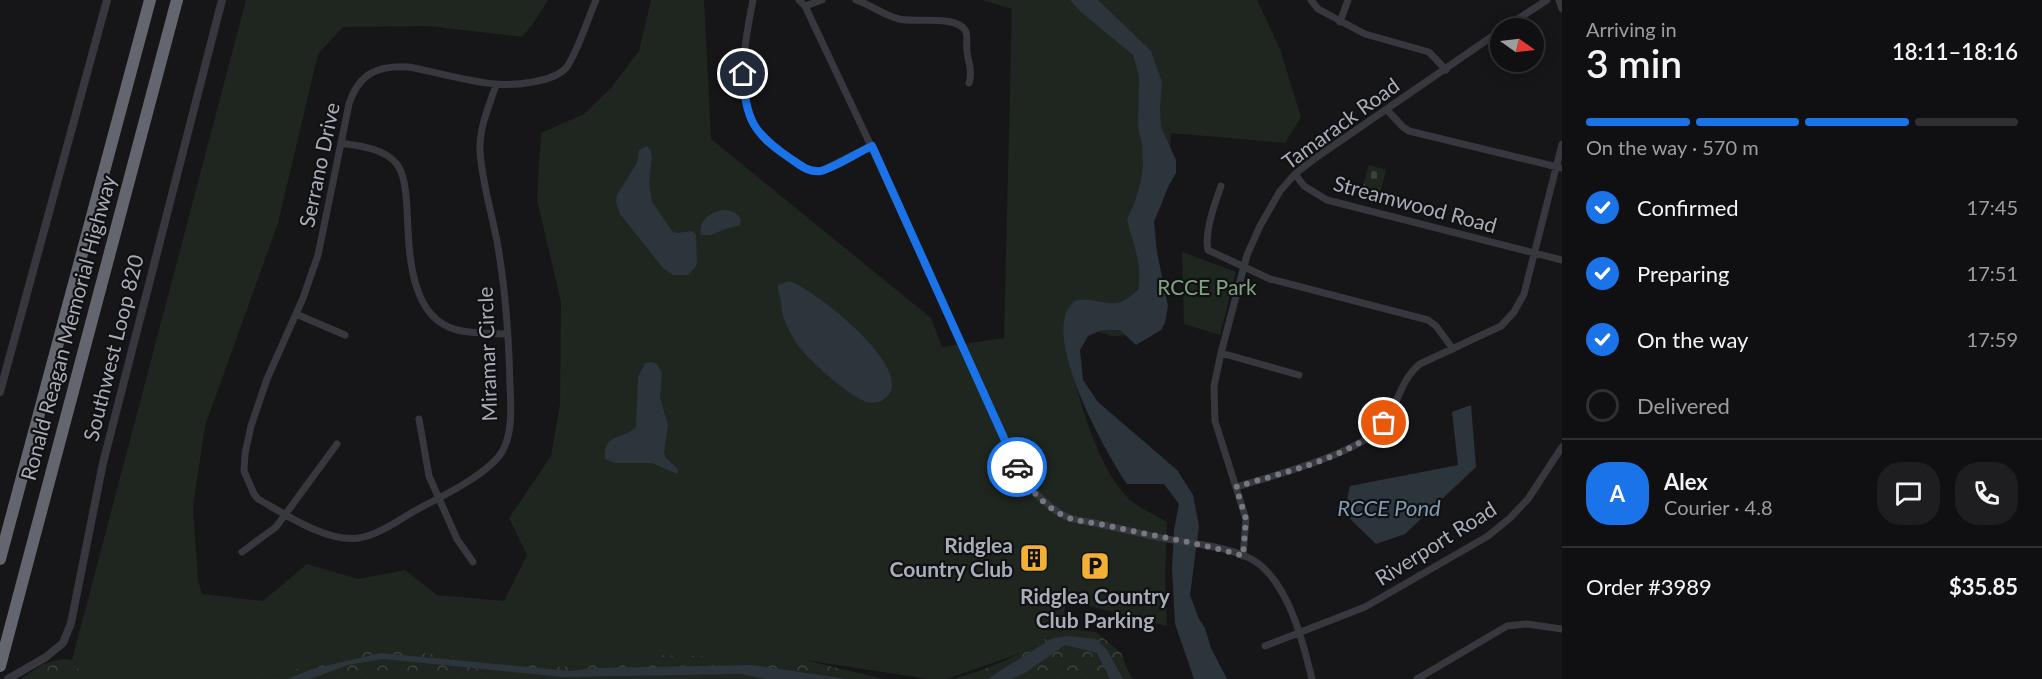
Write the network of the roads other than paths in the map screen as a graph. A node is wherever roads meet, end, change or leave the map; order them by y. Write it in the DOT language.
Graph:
graph roads {
  1 [pos="107,0"];
  2 [pos="150,0"];
  3 [pos="177,0"];
  4 [pos="222,0"];
  5 [pos="596,0"];
  6 [pos="753,0"];
  7 [pos="822,0"];
  8 [pos="856,0"];
  9 [pos="1311,0"];
  10 [pos="1348,0"];
  11 [pos="1546,0"];
  12 [pos="1559,0"];
  13 [pos="802,3"];
  14 [pos="1562,9"];
  15 [pos="1519,18"];
  16 [pos="1340,22"];
  17 [pos="1490,39"];
  18 [pos="1446,70"];
  19 [pos="969,82"];
  20 [pos="496,85"];
  21 [pos="1387,110"];
  22 [pos="341,143"];
  23 [pos="1562,144"];
  24 [pos="872,146"];
  25 [pos="1559,168"];
  26 [pos="1295,174"];
  27 [pos="1221,186"];
  28 [pos="1535,253"];
  29 [pos="1562,260"];
  30 [pos="1244,268"];
  31 [pos="296,314"];
  32 [pos="507,334"];
  33 [pos="345,335"];
  34 [pos="1453,349"];
  35 [pos="1221,353"];
  36 [pos="1299,375"];
  37 [pos="0,392"];
  38 [pos="419,419"];
  39 [pos="337,444"];
  40 [pos="1562,447"];
  41 [pos="1236,487"];
  42 [pos="438,500"];
  43 [pos="286,514"];
  44 [pos="242,552"];
  45 [pos="1243,556"];
  46 [pos="0,559"];
  47 [pos="473,562"];
  48 [pos="1562,629"];
  49 [pos="1299,632"];
  50 [pos="1265,646"];
  51 [pos="0,666"];
  52 [pos="8,679"];
  53 [pos="1312,679"];
  54 [pos="1417,679"];
  1 -- 37 [label="street"];
  2 -- 46 [label="highway, Ronald Reagan Memorial Highway"];
  3 -- 51 [label="highway, Ronald Reagan Memorial Highway"];
  4 -- 52 [label="street, Southwest Loop 820"];
  5 -- 20 [label="street, Serrano Drive"];
  6 -- 24 [label="street"];
  7 -- 13 [label="street"];
  8 -- 19 [label="street"];
  9 -- 16 [label="street"];
  10 -- 16 [label="street"];
  11 -- 15 [label="street"];
  12 -- 14 [label="street"];
  13 -- 24 [label="street"];
  16 -- 18 [label="street"];
  17 -- 18 [label="street, Tamarack Road"];
  18 -- 21 [label="street, Tamarack Road"];
  20 -- 22 [label="street, Serrano Drive"];
  20 -- 32 [label="street, Miramar Circle"];
  21 -- 25 [label="street"];
  21 -- 26 [label="street, Tamarack Road"];
  22 -- 31 [label="street, Serrano Drive"];
  22 -- 32 [label="street"];
  23 -- 25 [label="street"];
  24 -- 45 [label="street"];
  25 -- 28 [label="street"];
  26 -- 28 [label="street, Streamwood Road"];
  26 -- 30 [label="street, Tamarack Road"];
  27 -- 30 [label="street"];
  28 -- 29 [label="street, Streamwood Road"];
  28 -- 34 [label="street"];
  30 -- 34 [label="street"];
  30 -- 35 [label="street, Tamarack Road"];
  31 -- 33 [label="street"];
  31 -- 43 [label="street, Serrano Drive"];
  32 -- 42 [label="street, Miramar Circle"];
  34 -- 41 [label="street"];
  35 -- 36 [label="street"];
  35 -- 41 [label="street, Tamarack Road"];
  38 -- 42 [label="street"];
  39 -- 43 [label="street"];
  40 -- 49 [label="street, Riverport Road"];
  41 -- 45 [label="street, Tamarack Road"];
  42 -- 43 [label="street, Miramar Circle"];
  42 -- 47 [label="street"];
  43 -- 44 [label="street"];
  45 -- 49 [label="street"];
  48 -- 54 [label="street"];
  49 -- 50 [label="street, Riverport Road"];
  49 -- 53 [label="street"];
}
